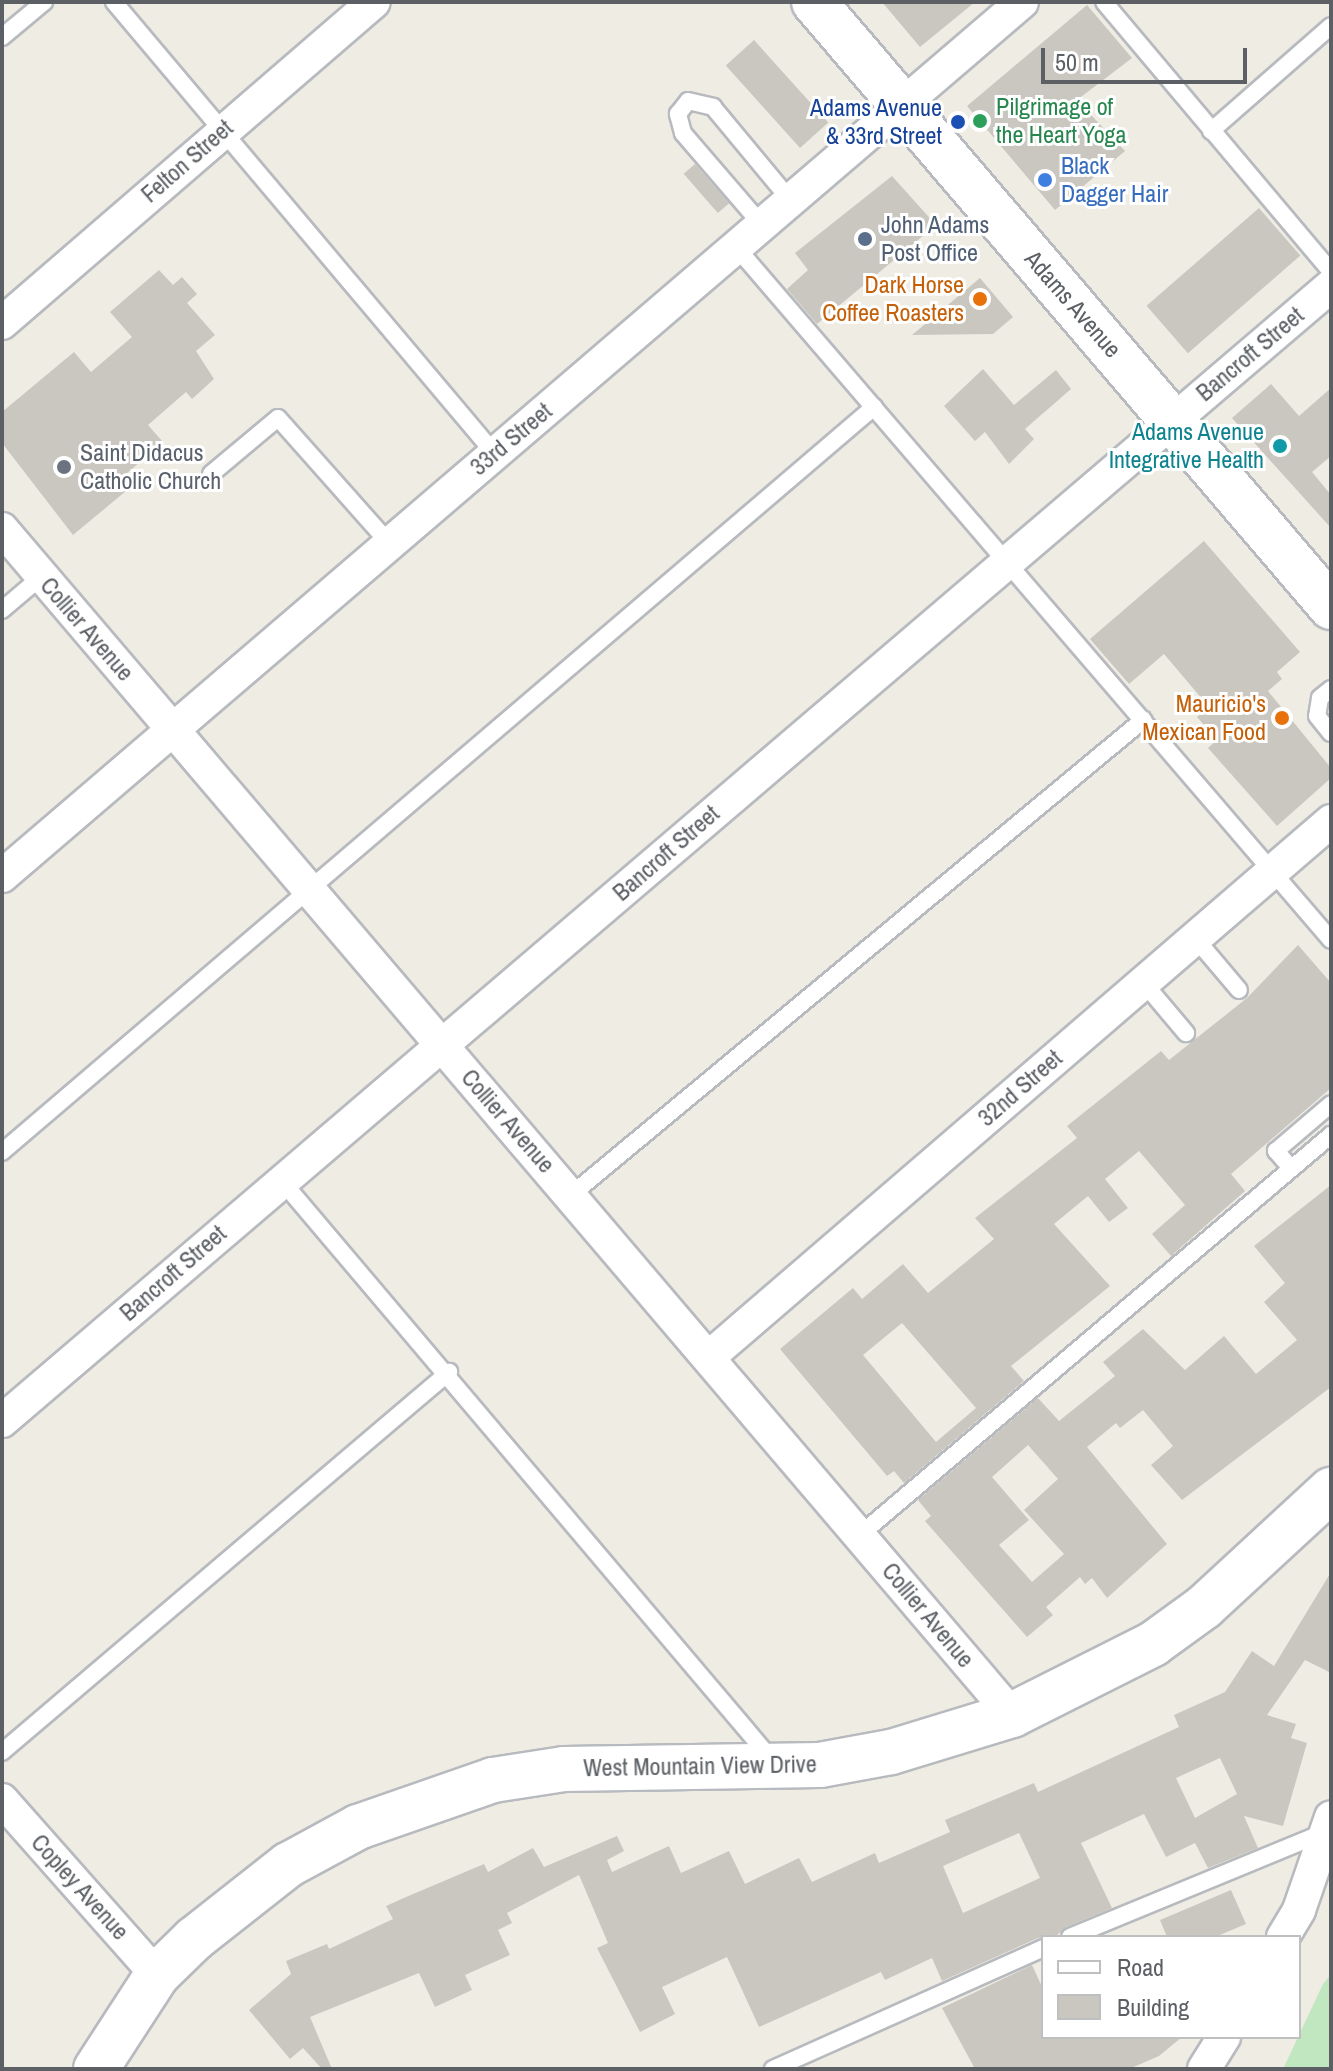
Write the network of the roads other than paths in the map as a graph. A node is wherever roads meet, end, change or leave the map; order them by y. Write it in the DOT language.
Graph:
graph roads {
  1 [pos="44,2"];
  2 [pos="114,2"];
  3 [pos="374,2"];
  4 [pos="814,2"];
  5 [pos="1022,2"];
  6 [pos="1104,2"];
  7 [pos="1331,26"];
  8 [pos="2,37"];
  9 [pos="903,106"];
  10 [pos="222,131"];
  11 [pos="1211,131"];
  12 [pos="791,201"];
  13 [pos="762,225"];
  14 [pos="736,247"];
  15 [pos="1331,272"];
  16 [pos="1331,286"];
  17 [pos="2,323"];
  18 [pos="874,407"];
  19 [pos="1172,420"];
  20 [pos="494,453"];
  21 [pos="211,474"];
  22 [pos="2,529"];
  23 [pos="390,544"];
  24 [pos="1006,561"];
  25 [pos="42,576"];
  26 [pos="1331,607"];
  27 [pos="2,610"];
  28 [pos="1331,689"];
  29 [pos="1143,720"];
  30 [pos="174,731"];
  31 [pos="1331,733"];
  32 [pos="1331,821"];
  33 [pos="1272,871"];
  34 [pos="2,876"];
  35 [pos="310,890"];
  36 [pos="1195,938"];
  37 [pos="1331,940"];
  38 [pos="1143,982"];
  39 [pos="1239,990"];
  40 [pos="1186,1033"];
  41 [pos="442,1045"];
  42 [pos="1331,1104"];
  43 [pos="1331,1135"];
  44 [pos="2,1152"];
  45 [pos="1291,1168"];
  46 [pos="281,1180"];
  47 [pos="571,1195"];
  48 [pos="709,1357"];
  49 [pos="449,1372"];
  50 [pos="2,1421"];
  51 [pos="1331,1490"];
  52 [pos="861,1534"];
  53 [pos="1012,1715"];
  54 [pos="2,1752"];
  55 [pos="778,1767"];
  56 [pos="2,1800"];
  57 [pos="1329,1824"];
  58 [pos="1075,1935"];
  59 [pos="1284,1935"];
  60 [pos="1041,1949"];
  61 [pos="157,1975"];
  62 [pos="1223,2039"];
  63 [pos="96,2069"];
  64 [pos="773,2069"];
  65 [pos="1204,2069"];
  1 -- 8 [label="lane"];
  2 -- 10 [label="lane"];
  3 -- 10 [label="street, Felton Street"];
  4 -- 9 [label="street, Adams Avenue"];
  5 -- 9 [label="street, 33rd Street"];
  6 -- 11 [label="lane"];
  7 -- 11 [label="lane"];
  9 -- 12 [label="street, 33rd Street"];
  9 -- 19 [label="street, Adams Avenue"];
  10 -- 17 [label="street, Felton Street"];
  10 -- 20 [label="lane"];
  11 -- 15 [label="lane"];
  12 -- 13 [label="street, 33rd Street"];
  12 -- 13 [label="lane"];
  13 -- 14 [label="street, 33rd Street"];
  14 -- 18 [label="lane"];
  14 -- 20 [label="street, 33rd Street"];
  16 -- 19 [label="street, Bancroft Street"];
  18 -- 24 [label="lane"];
  18 -- 35 [label="lane"];
  19 -- 24 [label="street, Bancroft Street"];
  19 -- 26 [label="street, Adams Avenue"];
  20 -- 23 [label="street, 33rd Street"];
  21 -- 23 [label="lane"];
  22 -- 25 [label="street, Collier Avenue"];
  23 -- 30 [label="street, 33rd Street"];
  24 -- 29 [label="lane"];
  24 -- 41 [label="street, Bancroft Street"];
  25 -- 27 [label="lane"];
  25 -- 30 [label="street, Collier Avenue"];
  28 -- 31 [label="lane"];
  29 -- 33 [label="lane"];
  29 -- 47 [label="lane"];
  30 -- 34 [label="street, 33rd Street"];
  30 -- 35 [label="street, Collier Avenue"];
  32 -- 33 [label="street, 32nd Street"];
  33 -- 36 [label="street, 32nd Street"];
  33 -- 37 [label="lane"];
  35 -- 41 [label="street, Collier Avenue"];
  35 -- 44 [label="lane"];
  36 -- 38 [label="street, 32nd Street"];
  36 -- 39 [label="lane"];
  38 -- 40 [label="lane"];
  38 -- 48 [label="street, 32nd Street"];
  41 -- 46 [label="street, Bancroft Street"];
  41 -- 47 [label="street, Collier Avenue"];
  42 -- 45 [label="lane"];
  43 -- 45 [label="lane"];
  45 -- 52 [label="lane"];
  46 -- 49 [label="lane"];
  46 -- 50 [label="street, Bancroft Street"];
  47 -- 48 [label="street, Collier Avenue"];
  48 -- 52 [label="street, Collier Avenue"];
  49 -- 54 [label="lane"];
  49 -- 55 [label="lane"];
  51 -- 53 [label="street, West Mountain View Drive"];
  52 -- 53 [label="street, Collier Avenue"];
  53 -- 55 [label="street, West Mountain View Drive"];
  55 -- 61 [label="street, West Mountain View Drive"];
  56 -- 61 [label="street, Copley Avenue"];
  57 -- 58 [label="lane"];
  57 -- 59 [label="street"];
  60 -- 64 [label="lane"];
  61 -- 63 [label="street, West Mountain View Drive"];
  62 -- 65 [label="street"];
}
